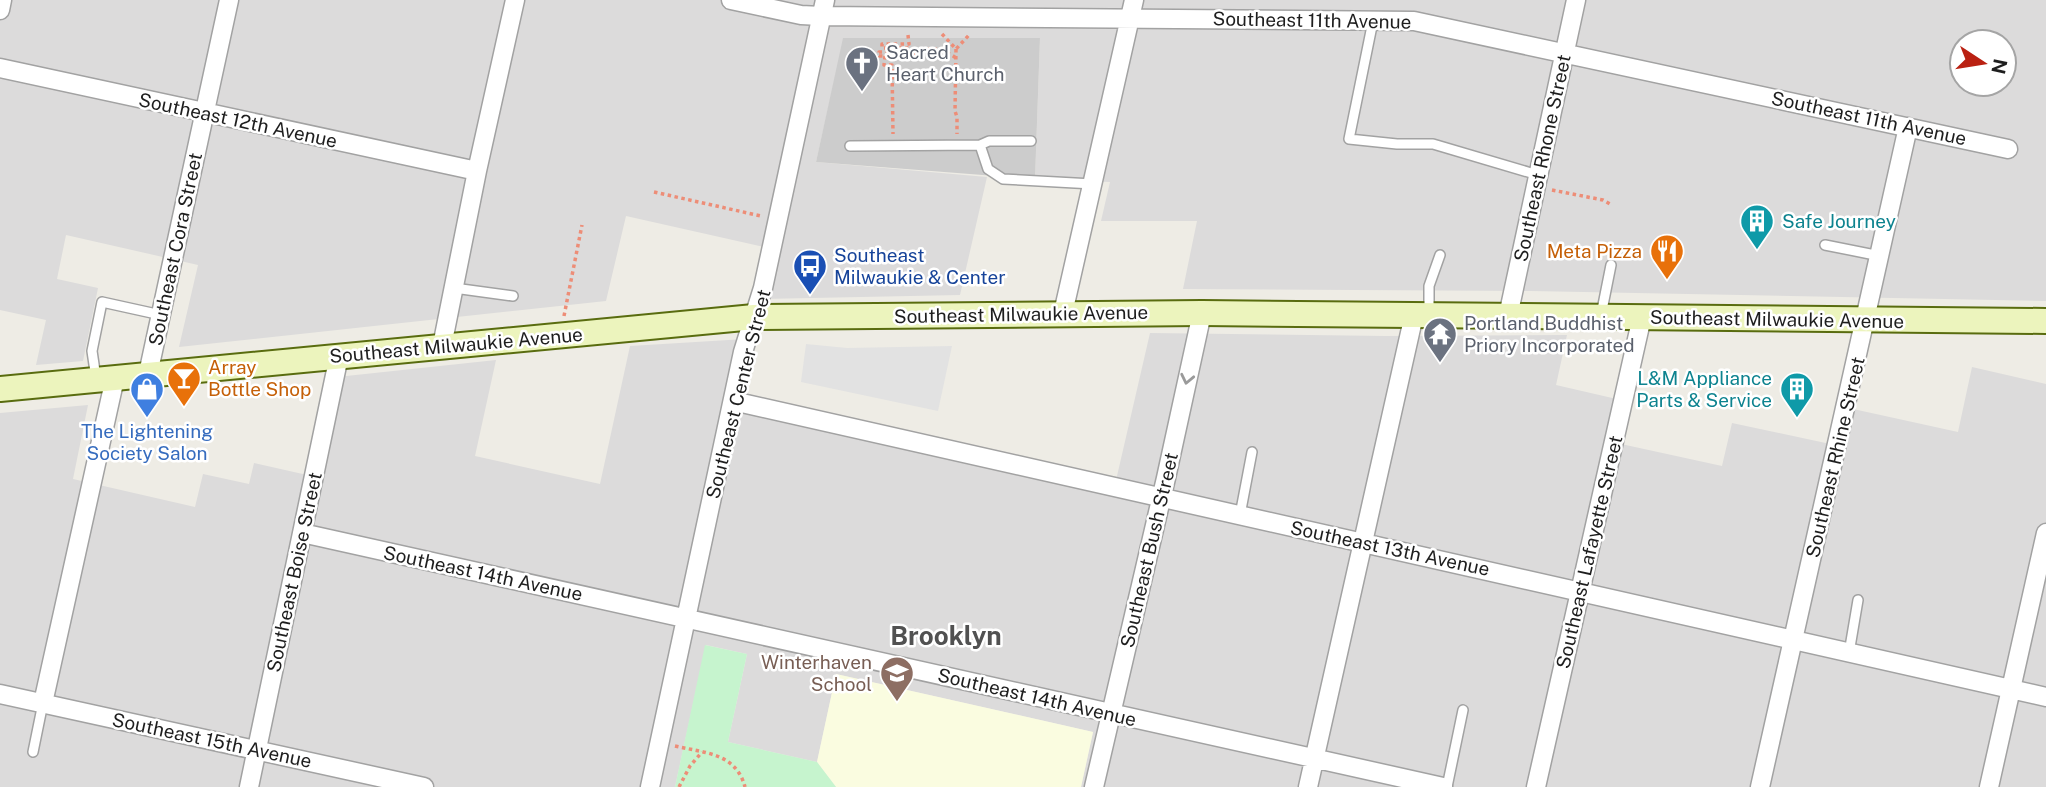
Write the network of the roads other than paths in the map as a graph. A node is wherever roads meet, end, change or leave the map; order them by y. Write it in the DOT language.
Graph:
graph roads {
  1 [pos="2,0"];
  2 [pos="229,0"];
  3 [pos="515,0"];
  4 [pos="731,0"];
  5 [pos="1576,0"];
  6 [pos="823,8"];
  7 [pos="1132,9"];
  8 [pos="0,10"];
  9 [pos="1373,20"];
  10 [pos="1564,52"];
  11 [pos="0,68"];
  12 [pos="205,113"];
  13 [pos="1908,127"];
  14 [pos="1031,141"];
  15 [pos="981,145"];
  16 [pos="850,146"];
  17 [pos="2008,149"];
  18 [pos="477,171"];
  19 [pos="1537,181"];
  20 [pos="1093,184"];
  21 [pos="1825,244"];
  22 [pos="1440,256"];
  23 [pos="1880,256"];
  24 [pos="1611,265"];
  25 [pos="454,288"];
  26 [pos="513,296"];
  27 [pos="1063,313"];
  28 [pos="1202,313"];
  29 [pos="161,314"];
  30 [pos="1422,315"];
  31 [pos="1508,316"];
  32 [pos="754,317"];
  33 [pos="1601,317"];
  34 [pos="1642,317"];
  35 [pos="1865,320"];
  36 [pos="2046,321"];
  37 [pos="442,346"];
  38 [pos="339,356"];
  39 [pos="148,374"];
  40 [pos="106,379"];
  41 [pos="0,389"];
  42 [pos="733,401"];
  43 [pos="1252,452"];
  44 [pos="1161,498"];
  45 [pos="1240,515"];
  46 [pos="302,533"];
  47 [pos="2046,533"];
  48 [pos="1364,542"];
  49 [pos="2043,560"];
  50 [pos="1580,590"];
  51 [pos="1858,600"];
  52 [pos="686,618"];
  53 [pos="1794,640"];
  54 [pos="1849,653"];
  55 [pos="2010,689"];
  56 [pos="0,694"];
  57 [pos="2046,697"];
  58 [pos="43,703"];
  59 [pos="1463,710"];
  60 [pos="1111,713"];
  61 [pos="257,750"];
  62 [pos="33,752"];
  63 [pos="1315,758"];
  64 [pos="249,787"];
  65 [pos="424,787"];
  66 [pos="650,787"];
  67 [pos="1094,787"];
  68 [pos="1308,787"];
  69 [pos="1445,787"];
  70 [pos="1536,787"];
  71 [pos="1760,787"];
  72 [pos="1989,787"];
  1 -- 8 [label="street"];
  2 -- 12 [label="street, Southeast Cora Street"];
  3 -- 18 [label="street"];
  4 -- 6 [label="street, Southeast 11th Avenue"];
  5 -- 10 [label="street, Southeast Rhone Street"];
  6 -- 7 [label="street, Southeast 11th Avenue"];
  6 -- 32 [label="street, Southeast Center Street"];
  7 -- 9 [label="street, Southeast 11th Avenue"];
  7 -- 20 [label="street"];
  9 -- 10 [label="street, Southeast 11th Avenue"];
  9 -- 19 [label="lane"];
  10 -- 13 [label="street, Southeast 11th Avenue"];
  10 -- 19 [label="street, Southeast Rhone Street"];
  11 -- 12 [label="street, Southeast 12th Avenue"];
  12 -- 18 [label="street, Southeast 12th Avenue"];
  12 -- 29 [label="street, Southeast Cora Street"];
  13 -- 17 [label="street, Southeast 11th Avenue"];
  13 -- 23 [label="street, Southeast Rhine Street"];
  14 -- 15 [label="lane"];
  15 -- 16 [label="lane"];
  15 -- 20 [label="lane"];
  18 -- 25 [label="street"];
  19 -- 31 [label="street, Southeast Rhone Street"];
  20 -- 27 [label="street"];
  21 -- 23 [label="lane"];
  22 -- 30 [label="lane"];
  23 -- 35 [label="street, Southeast Rhine Street"];
  24 -- 33 [label="lane"];
  25 -- 26 [label="lane"];
  25 -- 37 [label="street"];
  27 -- 28 [label="main road, Southeast Milwaukie Avenue"];
  27 -- 32 [label="main road, Southeast Milwaukie Avenue"];
  28 -- 30 [label="main road, Southeast Milwaukie Avenue"];
  28 -- 44 [label="street, Southeast Bush Street, one-way"];
  29 -- 39 [label="street, Southeast Cora Street"];
  29 -- 40 [label="lane"];
  30 -- 31 [label="main road, Southeast Milwaukie Avenue"];
  30 -- 48 [label="street"];
  31 -- 33 [label="main road, Southeast Milwaukie Avenue"];
  32 -- 37 [label="main road, Southeast Milwaukie Avenue"];
  32 -- 42 [label="street, Southeast Center Street"];
  33 -- 34 [label="main road, Southeast Milwaukie Avenue"];
  34 -- 35 [label="main road, Southeast Milwaukie Avenue"];
  34 -- 50 [label="street, Southeast Lafayette Street"];
  35 -- 36 [label="main road, Southeast Milwaukie Avenue"];
  35 -- 53 [label="street, Southeast Rhine Street"];
  37 -- 38 [label="main road, Southeast Milwaukie Avenue"];
  38 -- 39 [label="main road, Southeast Milwaukie Avenue"];
  38 -- 46 [label="street, Southeast Boise Street"];
  39 -- 40 [label="main road, Southeast Milwaukie Avenue"];
  40 -- 41 [label="main road, Southeast Milwaukie Avenue"];
  40 -- 58 [label="street"];
  42 -- 44 [label="street, Southeast 13th Avenue"];
  42 -- 52 [label="street, Southeast Center Street"];
  43 -- 45 [label="lane"];
  44 -- 45 [label="street, Southeast 13th Avenue"];
  44 -- 60 [label="street, Southeast Bush Street"];
  45 -- 48 [label="street, Southeast 13th Avenue"];
  46 -- 52 [label="street, Southeast 14th Avenue"];
  46 -- 61 [label="street, Southeast Boise Street"];
  47 -- 49 [label="street"];
  48 -- 50 [label="street, Southeast 13th Avenue"];
  48 -- 63 [label="street"];
  49 -- 55 [label="street"];
  50 -- 53 [label="street, Southeast 13th Avenue"];
  50 -- 70 [label="street, Southeast Lafayette Street"];
  51 -- 54 [label="lane"];
  52 -- 60 [label="street, Southeast 14th Avenue"];
  52 -- 66 [label="street, Southeast Center Street"];
  53 -- 54 [label="street, Southeast 13th Avenue"];
  53 -- 71 [label="street, Southeast Rhine Street"];
  54 -- 55 [label="street, Southeast 13th Avenue"];
  55 -- 57 [label="street, Southeast 13th Avenue"];
  55 -- 72 [label="street"];
  56 -- 58 [label="street, Southeast 15th Avenue"];
  58 -- 61 [label="street, Southeast 15th Avenue"];
  58 -- 62 [label="lane"];
  59 -- 69 [label="lane"];
  60 -- 63 [label="street, Southeast 14th Avenue"];
  60 -- 67 [label="street, Southeast Bush Street"];
  61 -- 64 [label="street, Southeast Boise Street"];
  61 -- 65 [label="street, Southeast 15th Avenue"];
  63 -- 68 [label="street"];
  63 -- 69 [label="street, Southeast 14th Avenue"];
}
